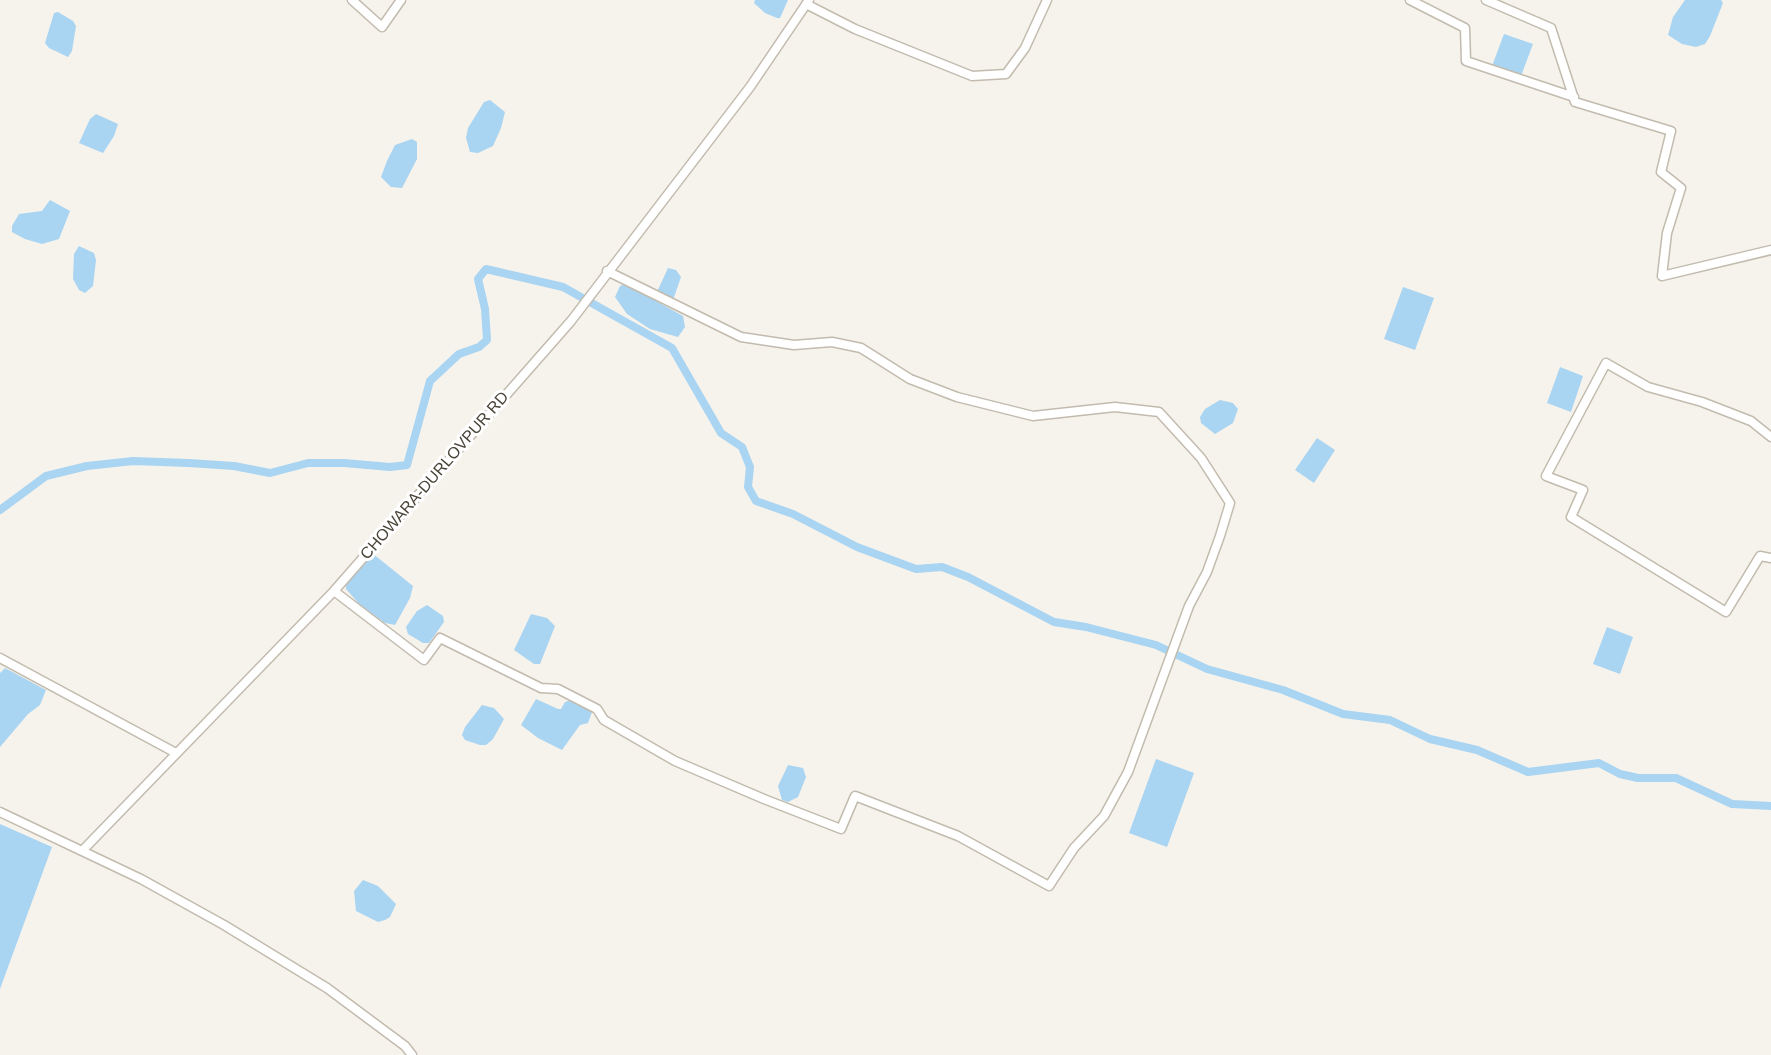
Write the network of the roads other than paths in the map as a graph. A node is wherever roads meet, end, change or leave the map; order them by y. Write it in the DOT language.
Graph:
graph roads {
  1 [pos="352,0"];
  2 [pos="401,0"];
  3 [pos="1047,0"];
  4 [pos="1410,0"];
  5 [pos="1486,0"];
  6 [pos="808,2"];
  7 [pos="1574,97"];
  8 [pos="1771,250"];
  9 [pos="607,271"];
  10 [pos="1771,437"];
  11 [pos="1771,558"];
  12 [pos="333,591"];
  13 [pos="0,658"];
  14 [pos="176,753"];
  15 [pos="0,812"];
  16 [pos="82,851"];
  17 [pos="412,1055"];
  1 -- 2 [label="street"];
  3 -- 6 [label="street"];
  4 -- 7 [label="street"];
  5 -- 7 [label="street"];
  6 -- 9 [label="street, CHOWARA-DURLOVPUR RD"];
  7 -- 8 [label="street"];
  9 -- 12 [label="street, CHOWARA-DURLOVPUR RD"];
  9 -- 12 [label="street"];
  10 -- 11 [label="street"];
  12 -- 14 [label="street, CHOWARA-DURLOVPUR RD"];
  13 -- 14 [label="street"];
  14 -- 16 [label="street, CHOWARA-DURLOVPUR RD"];
  15 -- 16 [label="street"];
  16 -- 17 [label="street"];
}
